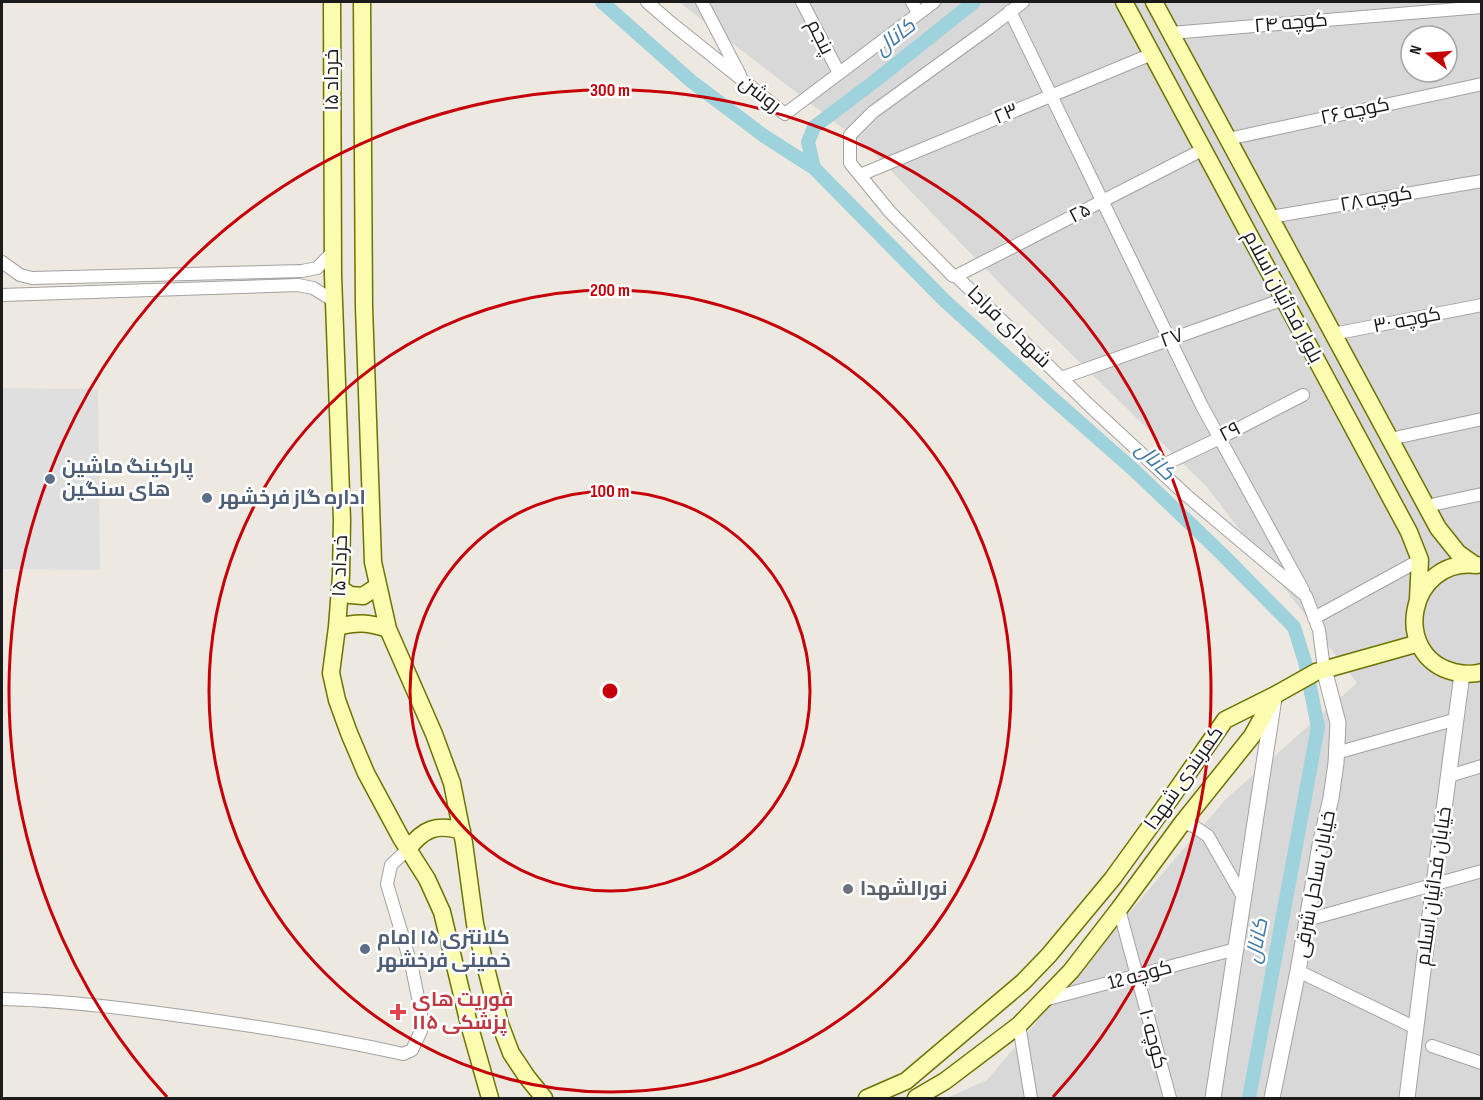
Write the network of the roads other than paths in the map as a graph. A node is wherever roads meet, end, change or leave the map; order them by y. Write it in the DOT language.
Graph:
graph roads {
  1 [pos="336,2"];
  2 [pos="362,2"];
  3 [pos="647,2"];
  4 [pos="702,2"];
  5 [pos="802,2"];
  6 [pos="912,2"];
  7 [pos="934,2"];
  8 [pos="1023,2"];
  9 [pos="1124,2"];
  10 [pos="1154,2"];
  11 [pos="1482,7"];
  12 [pos="1010,11"];
  13 [pos="918,13"];
  14 [pos="1172,33"];
  15 [pos="1152,54"];
  16 [pos="839,74"];
  17 [pos="744,81"];
  18 [pos="1482,84"];
  19 [pos="1052,95"];
  20 [pos="1228,139"];
  21 [pos="1204,149"];
  22 [pos="860,175"];
  23 [pos="1482,181"];
  24 [pos="1103,201"];
  25 [pos="1270,217"];
  26 [pos="333,252"];
  27 [pos="2,261"];
  28 [pos="956,276"];
  29 [pos="2,295"];
  30 [pos="1284,299"];
  31 [pos="334,301"];
  32 [pos="1482,305"];
  33 [pos="1333,334"];
  34 [pos="1169,340"];
  35 [pos="1061,378"];
  36 [pos="1303,395"];
  37 [pos="1482,419"];
  38 [pos="1220,438"];
  39 [pos="1390,439"];
  40 [pos="1157,468"];
  41 [pos="1482,494"];
  42 [pos="1426,506"];
  43 [pos="1420,560"];
  44 [pos="1478,566"];
  45 [pos="378,586"];
  46 [pos="340,588"];
  47 [pos="1306,596"];
  48 [pos="1418,599"];
  49 [pos="1314,618"];
  50 [pos="337,627"];
  51 [pos="388,629"];
  52 [pos="1419,643"];
  53 [pos="1320,670"];
  54 [pos="1482,672"];
  55 [pos="1462,674"];
  56 [pos="1280,692"];
  57 [pos="1457,719"];
  58 [pos="1336,753"];
  59 [pos="1482,766"];
  60 [pos="1449,776"];
  61 [pos="1183,822"];
  62 [pos="462,831"];
  63 [pos="408,849"];
  64 [pos="1482,871"];
  65 [pos="1434,885"];
  66 [pos="1243,897"];
  67 [pos="1119,909"];
  68 [pos="1307,920"];
  69 [pos="1236,949"];
  70 [pos="1298,971"];
  71 [pos="1137,975"];
  72 [pos="2,999"];
  73 [pos="1044,1000"];
  74 [pos="1019,1025"];
  75 [pos="1416,1028"];
  76 [pos="1432,1046"];
  77 [pos="1482,1064"];
  78 [pos="490,1098"];
  79 [pos="544,1098"];
  80 [pos="867,1098"];
  81 [pos="916,1098"];
  82 [pos="1031,1098"];
  83 [pos="1170,1098"];
  84 [pos="1213,1098"];
  85 [pos="1272,1098"];
  86 [pos="1407,1098"];
  1 -- 26 [label="main road, ۱۵ خرداد"];
  2 -- 45 [label="main road, ۱۵ خرداد"];
  3 -- 17 [label="street, روشن"];
  4 -- 17 [label="street"];
  5 -- 16 [label="street, پنجم"];
  6 -- 13 [label="street"];
  7 -- 13 [label="street, روشن"];
  8 -- 12 [label="street, شهدای فراجا"];
  9 -- 15 [label="main road, بلوار فدائیان اسلام"];
  10 -- 14 [label="main road, بلوار فدائیان اسلام"];
  11 -- 14 [label="street, کوچه ۲۴"];
  12 -- 19 [label="street"];
  12 -- 22 [label="street, شهدای فراجا"];
  13 -- 16 [label="street, روشن"];
  14 -- 20 [label="main road, بلوار فدائیان اسلام"];
  15 -- 19 [label="street, ۲۳"];
  15 -- 21 [label="main road, بلوار فدائیان اسلام"];
  16 -- 17 [label="street, روشن"];
  18 -- 20 [label="street, کوچه ۲۶"];
  19 -- 22 [label="street, ۲۳"];
  19 -- 24 [label="street"];
  20 -- 25 [label="main road, بلوار فدائیان اسلام"];
  21 -- 24 [label="street, ۲۵"];
  21 -- 30 [label="main road, بلوار فدائیان اسلام"];
  22 -- 28 [label="street, شهدای فراجا"];
  23 -- 25 [label="street, کوچه ۲۸"];
  24 -- 28 [label="street, ۲۵"];
  24 -- 34 [label="street"];
  25 -- 33 [label="main road, بلوار فدائیان اسلام"];
  26 -- 27 [label="street"];
  26 -- 31 [label="main road, ۱۵ خرداد"];
  28 -- 35 [label="street, شهدای فراجا"];
  29 -- 31 [label="street"];
  30 -- 34 [label="street, ۲۷"];
  30 -- 43 [label="main road, بلوار فدائیان اسلام"];
  31 -- 46 [label="main road, ۱۵ خرداد"];
  32 -- 33 [label="street, کوچه ۳۰"];
  33 -- 39 [label="main road, بلوار فدائیان اسلام"];
  34 -- 35 [label="street, ۲۷"];
  34 -- 38 [label="street"];
  35 -- 40 [label="street, شهدای فراجا"];
  36 -- 38 [label="street, ۲۹"];
  37 -- 39 [label="street"];
  38 -- 40 [label="street, ۲۹"];
  38 -- 47 [label="street"];
  39 -- 42 [label="main road, بلوار فدائیان اسلام"];
  40 -- 47 [label="street, شهدای فراجا"];
  41 -- 42 [label="street"];
  42 -- 44 [label="main road, بلوار فدائیان اسلام"];
  43 -- 48 [label="main road, بلوار فدائیان اسلام"];
  43 -- 49 [label="street"];
  44 -- 48 [label="main road"];
  45 -- 46 [label="main road"];
  45 -- 51 [label="main road, ۱۵ خرداد"];
  46 -- 50 [label="main road, ۱۵ خرداد"];
  47 -- 49 [label="street"];
  48 -- 52 [label="main road, بلوار فدائیان اسلام"];
  49 -- 53 [label="street"];
  50 -- 51 [label="main road"];
  50 -- 63 [label="main road, ۱۵ خرداد"];
  51 -- 62 [label="main road, ۱۵ خرداد"];
  52 -- 53 [label="main road"];
  52 -- 55 [label="main road"];
  53 -- 56 [label="main road"];
  53 -- 58 [label="street, خیابان ساحل شرقی"];
  54 -- 55 [label="main road"];
  55 -- 57 [label="street, خیابان فدائیان اسلام"];
  56 -- 61 [label="main road, کمربندی شهدا"];
  56 -- 66 [label="street"];
  56 -- 80 [label="main road, کمربندی شهدا"];
  57 -- 58 [label="street"];
  57 -- 60 [label="street, خیابان فدائیان اسلام"];
  58 -- 68 [label="street, خیابان ساحل شرقی"];
  59 -- 60 [label="street"];
  60 -- 65 [label="street, خیابان فدائیان اسلام"];
  61 -- 66 [label="street"];
  61 -- 67 [label="main road, کمربندی شهدا"];
  62 -- 63 [label="main road"];
  62 -- 79 [label="main road, ۱۵ خرداد"];
  63 -- 72 [label="street"];
  63 -- 78 [label="main road, ۱۵ خرداد"];
  64 -- 65 [label="street"];
  65 -- 68 [label="street"];
  65 -- 75 [label="street, خیابان فدائیان اسلام"];
  66 -- 69 [label="street"];
  67 -- 71 [label="street, کوچه ۱۰"];
  67 -- 73 [label="main road, کمربندی شهدا"];
  68 -- 70 [label="street, خیابان ساحل شرقی"];
  69 -- 71 [label="street, کوچه 12"];
  69 -- 84 [label="street"];
  70 -- 75 [label="street"];
  70 -- 85 [label="street, خیابان ساحل شرقی"];
  71 -- 73 [label="street, کوچه 12"];
  71 -- 83 [label="street, کوچه ۱۰"];
  73 -- 74 [label="main road, کمربندی شهدا"];
  74 -- 81 [label="main road, کمربندی شهدا"];
  74 -- 82 [label="street"];
  75 -- 86 [label="street, خیابان فدائیان اسلام"];
  76 -- 77 [label="street"];
}
